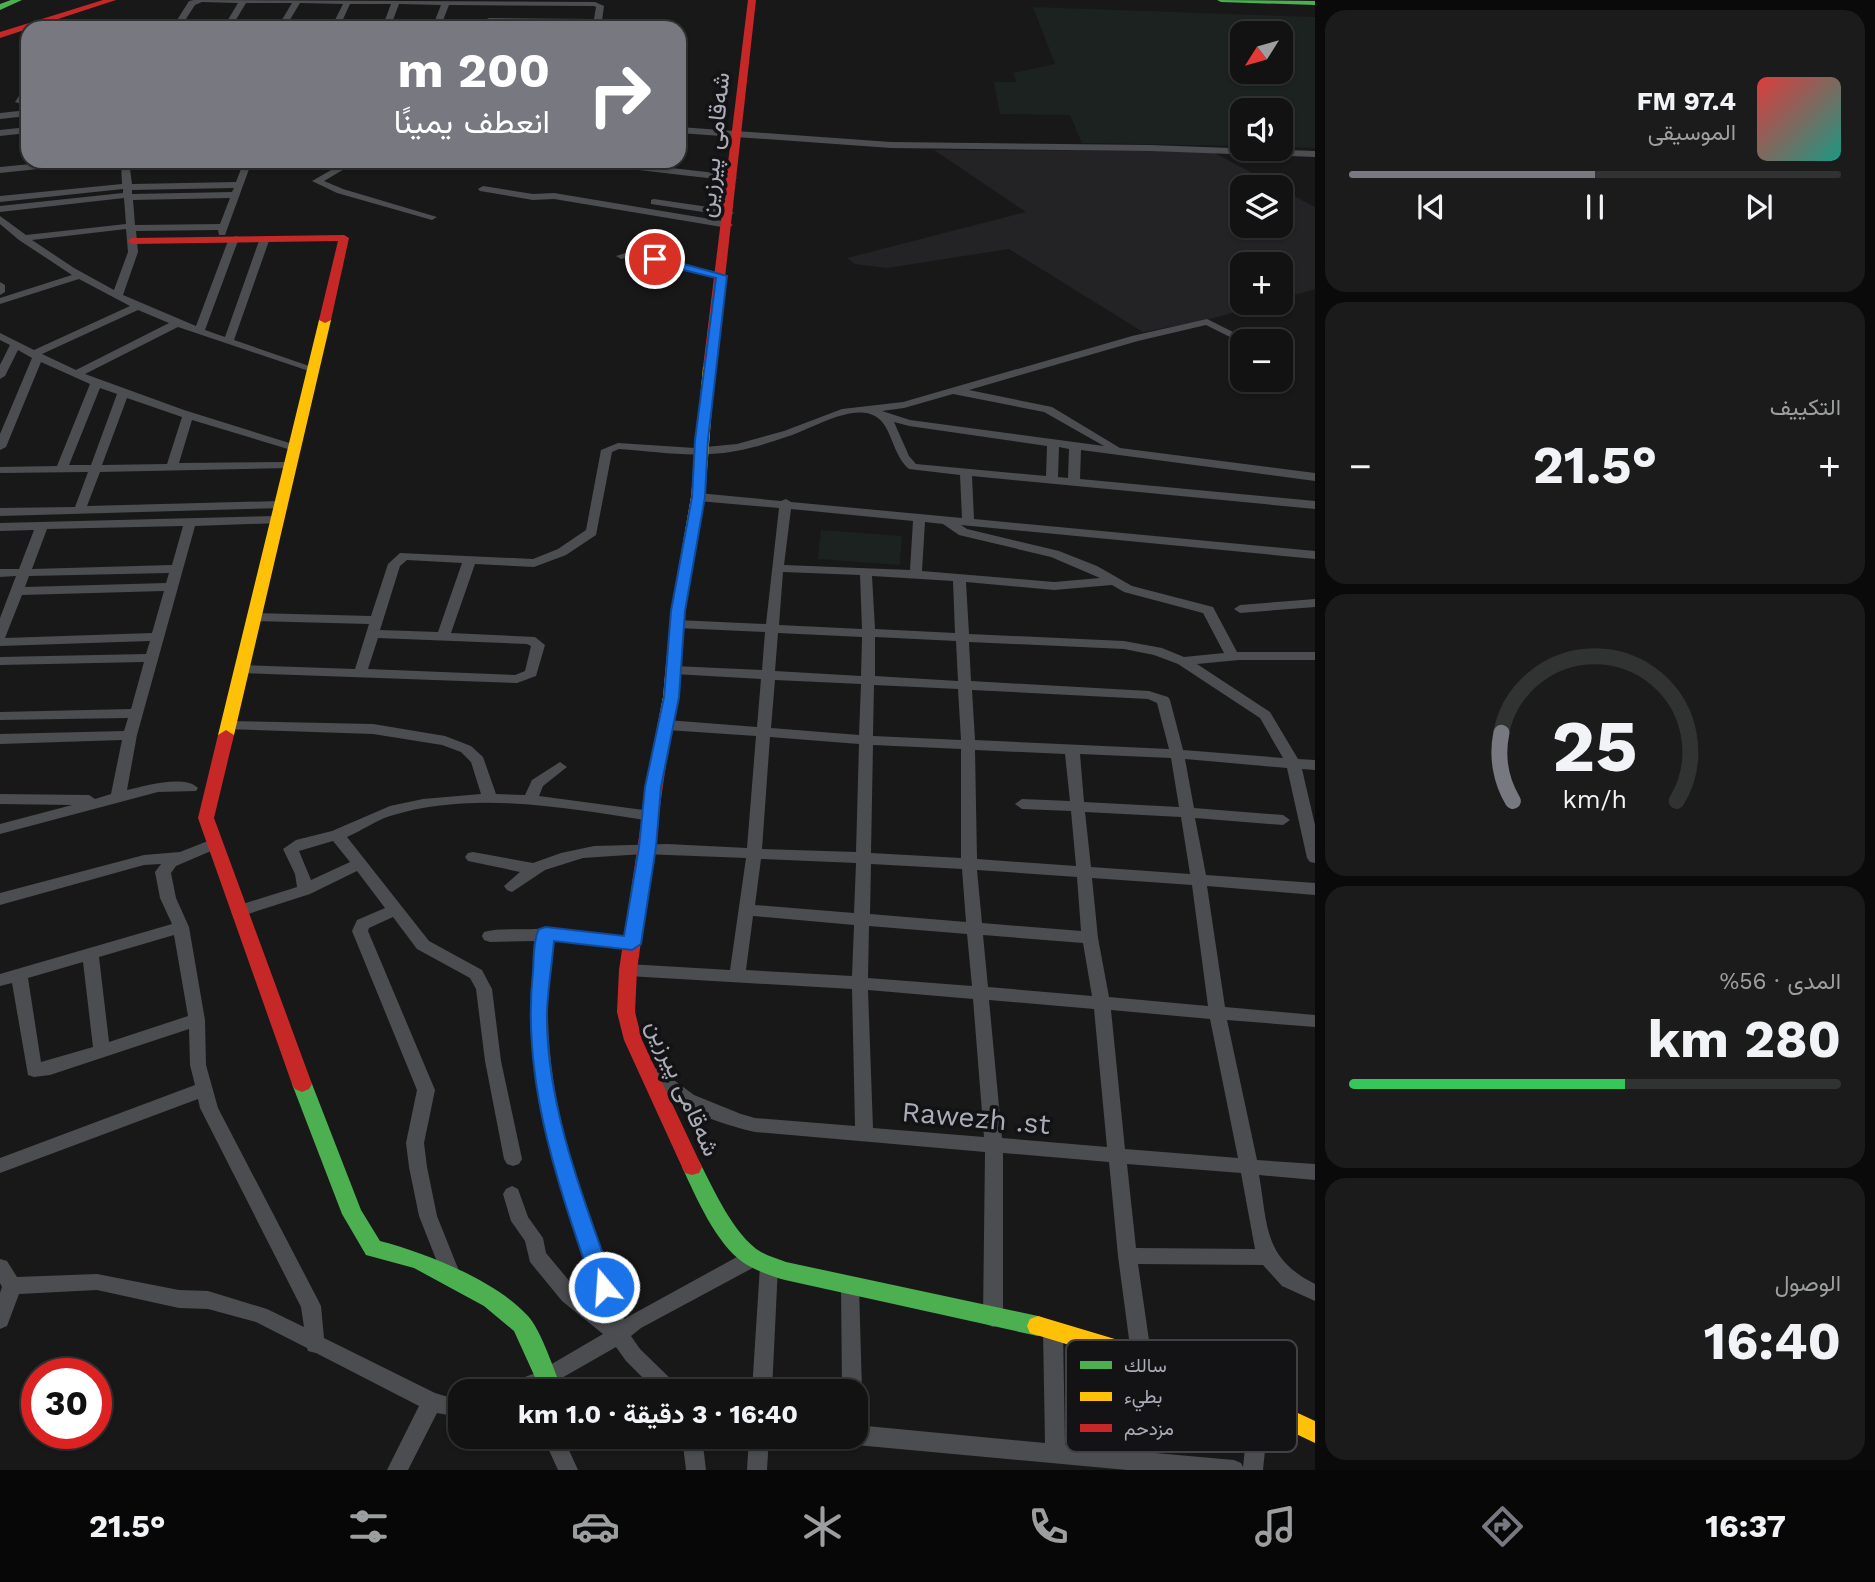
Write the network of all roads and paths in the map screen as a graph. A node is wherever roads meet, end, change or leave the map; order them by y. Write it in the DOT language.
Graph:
graph roads {
  1 [pos="18,0"];
  2 [pos="66,0"];
  3 [pos="112,0"];
  4 [pos="133,0"];
  5 [pos="296,0"];
  6 [pos="752,0"];
  7 [pos="1221,0"];
  8 [pos="243,1"];
  9 [pos="347,2"];
  10 [pos="396,2"];
  11 [pos="446,2"];
  12 [pos="494,3"];
  13 [pos="1315,3"];
  14 [pos="0,7"];
  15 [pos="48,21"];
  16 [pos="58,21"];
  17 [pos="181,21"];
  18 [pos="231,21"];
  19 [pos="285,21"];
  20 [pos="338,21"];
  21 [pos="389,21"];
  22 [pos="439,21"];
  23 [pos="489,21"];
  24 [pos="598,21"];
  25 [pos="0,24"];
  26 [pos="21,30"];
  27 [pos="21,31"];
  28 [pos="0,37"];
  29 [pos="21,114"];
  30 [pos="0,116"];
  31 [pos="21,131"];
  32 [pos="686,131"];
  33 [pos="0,133"];
  34 [pos="738,135"];
  35 [pos="1315,154"];
  36 [pos="21,159"];
  37 [pos="0,161"];
  38 [pos="21,168"];
  39 [pos="126,168"];
  40 [pos="245,168"];
  41 [pos="341,168"];
  42 [pos="647,168"];
  43 [pos="0,170"];
  44 [pos="733,178"];
  45 [pos="484,189"];
  46 [pos="237,190"];
  47 [pos="128,191"];
  48 [pos="0,199"];
  49 [pos="654,202"];
  50 [pos="0,209"];
  51 [pos="432,216"];
  52 [pos="0,219"];
  53 [pos="728,219"];
  54 [pos="131,232"];
  55 [pos="226,234"];
  56 [pos="22,238"];
  57 [pos="264,238"];
  58 [pos="621,256"];
  59 [pos="79,276"];
  60 [pos="722,276"];
  61 [pos="0,285"];
  62 [pos="0,292"];
  63 [pos="117,296"];
  64 [pos="0,301"];
  65 [pos="138,306"];
  66 [pos="177,323"];
  67 [pos="199,331"];
  68 [pos="1230,333"];
  69 [pos="0,336"];
  70 [pos="228,342"];
  71 [pos="15,345"];
  72 [pos="35,356"];
  73 [pos="310,368"];
  74 [pos="76,374"];
  75 [pos="0,376"];
  76 [pos="96,383"];
  77 [pos="954,391"];
  78 [pos="123,393"];
  79 [pos="862,409"];
  80 [pos="879,414"];
  81 [pos="188,416"];
  82 [pos="1053,443"];
  83 [pos="1075,446"];
  84 [pos="0,447"];
  85 [pos="292,447"];
  86 [pos="700,450"];
  87 [pos="1122,452"];
  88 [pos="288,465"];
  89 [pos="172,467"];
  90 [pos="62,468"];
  91 [pos="96,468"];
  92 [pos="0,470"];
  93 [pos="966,472"];
  94 [pos="1315,477"];
  95 [pos="1052,480"];
  96 [pos="1074,482"];
  97 [pos="698,497"];
  98 [pos="786,503"];
  99 [pos="1315,505"];
  100 [pos="80,510"];
  101 [pos="0,512"];
  102 [pos="278,512"];
  103 [pos="919,517"];
  104 [pos="947,521"];
  105 [pos="190,522"];
  106 [pos="968,523"];
  107 [pos="42,526"];
  108 [pos="0,527"];
  109 [pos="1315,555"];
  110 [pos="470,559"];
  111 [pos="777,568"];
  112 [pos="177,569"];
  113 [pos="866,572"];
  114 [pos="0,573"];
  115 [pos="24,573"];
  116 [pos="916,574"];
  117 [pos="959,578"];
  118 [pos="1114,581"];
  119 [pos="172,587"];
  120 [pos="17,591"];
  121 [pos="1315,603"];
  122 [pos="1240,609"];
  123 [pos="254,617"];
  124 [pos="375,620"];
  125 [pos="677,624"];
  126 [pos="773,627"];
  127 [pos="869,632"];
  128 [pos="371,634"];
  129 [pos="0,635"];
  130 [pos="443,636"];
  131 [pos="158,637"];
  132 [pos="960,637"];
  133 [pos="0,642"];
  134 [pos="1232,656"];
  135 [pos="1315,656"];
  136 [pos="152,658"];
  137 [pos="0,661"];
  138 [pos="1184,661"];
  139 [pos="241,669"];
  140 [pos="674,670"];
  141 [pos="360,674"];
  142 [pos="770,675"];
  143 [pos="866,681"];
  144 [pos="962,685"];
  145 [pos="136,713"];
  146 [pos="0,716"];
  147 [pos="667,724"];
  148 [pos="228,726"];
  149 [pos="766,732"];
  150 [pos="130,735"];
  151 [pos="0,739"];
  152 [pos="867,740"];
  153 [pos="968,745"];
  154 [pos="1072,749"];
  155 [pos="1177,754"];
  156 [pos="1294,765"];
  157 [pos="1315,765"];
  158 [pos="561,767"];
  159 [pos="191,788"];
  160 [pos="489,796"];
  161 [pos="117,797"];
  162 [pos="531,798"];
  163 [pos="0,799"];
  164 [pos="99,801"];
  165 [pos="1022,804"];
  166 [pos="1077,807"];
  167 [pos="1185,812"];
  168 [pos="651,816"];
  169 [pos="1283,820"];
  170 [pos="0,829"];
  171 [pos="337,835"];
  172 [pos="213,844"];
  173 [pos="648,847"];
  174 [pos="1314,851"];
  175 [pos="754,854"];
  176 [pos="473,857"];
  177 [pos="864,857"];
  178 [pos="180,858"];
  179 [pos="969,862"];
  180 [pos="359,864"];
  181 [pos="534,869"];
  182 [pos="1085,871"];
  183 [pos="1199,881"];
  184 [pos="512,886"];
  185 [pos="1315,889"];
  186 [pos="305,890"];
  187 [pos="0,899"];
  188 [pos="745,909"];
  189 [pos="240,911"];
  190 [pos="394,911"];
  191 [pos="862,918"];
  192 [pos="181,926"];
  193 [pos="976,928"];
  194 [pos="546,934"];
  195 [pos="490,936"];
  196 [pos="1090,937"];
  197 [pos="632,944"];
  198 [pos="90,953"];
  199 [pos="628,970"];
  200 [pos="19,975"];
  201 [pos="737,975"];
  202 [pos="0,980"];
  203 [pos="860,983"];
  204 [pos="979,993"];
  205 [pos="1102,1005"];
  206 [pos="1217,1012"];
  207 [pos="197,1020"];
  208 [pos="1315,1021"];
  209 [pos="102,1051"];
  210 [pos="649,1070"];
  211 [pos="204,1089"];
  212 [pos="864,1135"];
  213 [pos="994,1146"];
  214 [pos="1119,1157"];
  215 [pos="513,1159"];
  216 [pos="0,1166"];
  217 [pos="1249,1166"];
  218 [pos="1315,1172"];
  219 [pos="512,1194"];
  220 [pos="1127,1256"];
  221 [pos="1268,1256"];
  222 [pos="761,1262"];
  223 [pos="0,1267"];
  224 [pos="452,1276"];
  225 [pos="12,1286"];
  226 [pos="850,1286"];
  227 [pos="1315,1293"];
  228 [pos="993,1318"];
  229 [pos="0,1320"];
  230 [pos="1053,1331"];
  231 [pos="620,1336"];
  232 [pos="1087,1340"];
  233 [pos="1139,1340"];
  234 [pos="315,1345"];
  235 [pos="529,1379"];
  236 [pos="544,1379"];
  237 [pos="657,1379"];
  238 [pos="762,1379"];
  239 [pos="852,1379"];
  240 [pos="432,1402"];
  241 [pos="448,1406"];
  242 [pos="1297,1422"];
  243 [pos="1315,1432"];
  244 [pos="868,1436"];
  245 [pos="558,1449"];
  246 [pos="693,1449"];
  247 [pos="758,1449"];
  248 [pos="1255,1452"];
  249 [pos="1055,1454"];
  250 [pos="1157,1466"];
  251 [pos="397,1470"];
  252 [pos="568,1470"];
  253 [pos="696,1470"];
  254 [pos="757,1470"];
  255 [pos="1234,1470"];
  256 [pos="1253,1470"];
  1 -- 14 [label="main road"];
  2 -- 25 [label="main road"];
  3 -- 15 [label="main road"];
  4 -- 16 [label="main road"];
  5 -- 8 [label="street"];
  5 -- 9 [label="street"];
  5 -- 19 [label="street"];
  6 -- 34 [label="main road, شەقامی پیرزین"];
  7 -- 13 [label="main road"];
  8 -- 17 [label="street"];
  8 -- 18 [label="street"];
  9 -- 10 [label="street"];
  9 -- 20 [label="street"];
  10 -- 11 [label="street"];
  10 -- 21 [label="street"];
  11 -- 12 [label="street"];
  11 -- 22 [label="street"];
  12 -- 23 [label="street"];
  12 -- 24 [label="street"];
  26 -- 28 [label="main road"];
  27 -- 28 [label="main road"];
  29 -- 30 [label="street"];
  31 -- 33 [label="street"];
  32 -- 34 [label="street"];
  34 -- 35 [label="street"];
  34 -- 44 [label="main road, شەقامی پیرزین"];
  36 -- 37 [label="street"];
  38 -- 43 [label="street"];
  39 -- 47 [label="street"];
  40 -- 46 [label="street"];
  41 -- 51 [label="street"];
  42 -- 44 [label="street"];
  44 -- 53 [label="main road, شەقامی پیرزین"];
  45 -- 53 [label="street"];
  46 -- 47 [label="street"];
  46 -- 55 [label="street"];
  47 -- 48 [label="street"];
  47 -- 50 [label="street"];
  47 -- 54 [label="street"];
  49 -- 53 [label="street"];
  52 -- 56 [label="street"];
  53 -- 60 [label="main road, شەقامی پیرزین"];
  54 -- 55 [label="main road"];
  54 -- 56 [label="street"];
  54 -- 63 [label="street"];
  55 -- 57 [label="main road"];
  55 -- 67 [label="street"];
  56 -- 59 [label="street"];
  57 -- 70 [label="street"];
  57 -- 73 [label="main road"];
  58 -- 60 [label="street"];
  59 -- 63 [label="street"];
  59 -- 64 [label="street"];
  60 -- 86 [label="main road, شەقامی پیرزین"];
  61 -- 62 [label="street"];
  63 -- 65 [label="street"];
  65 -- 66 [label="street"];
  65 -- 72 [label="street"];
  66 -- 67 [label="street"];
  66 -- 74 [label="street"];
  67 -- 70 [label="street"];
  68 -- 77 [label="street"];
  69 -- 71 [label="street"];
  70 -- 73 [label="street"];
  71 -- 72 [label="street"];
  71 -- 75 [label="street"];
  72 -- 74 [label="street"];
  72 -- 84 [label="street"];
  73 -- 85 [label="main road"];
  74 -- 76 [label="street"];
  76 -- 78 [label="street"];
  76 -- 90 [label="street"];
  77 -- 79 [label="street"];
  77 -- 87 [label="street"];
  78 -- 81 [label="street"];
  78 -- 91 [label="street"];
  79 -- 80 [label="street"];
  79 -- 86 [label="street"];
  80 -- 82 [label="street"];
  80 -- 93 [label="street"];
  81 -- 85 [label="street"];
  81 -- 89 [label="street"];
  82 -- 83 [label="street"];
  82 -- 95 [label="street"];
  83 -- 87 [label="street"];
  83 -- 96 [label="street"];
  85 -- 88 [label="main road"];
  86 -- 97 [label="main road, شەقامی پیرزین"];
  86 -- 110 [label="street"];
  87 -- 94 [label="street"];
  88 -- 89 [label="street"];
  88 -- 102 [label="main road"];
  89 -- 91 [label="street"];
  90 -- 91 [label="street"];
  90 -- 92 [label="street"];
  91 -- 100 [label="street"];
  93 -- 95 [label="street"];
  93 -- 106 [label="street"];
  95 -- 96 [label="street"];
  96 -- 99 [label="street"];
  97 -- 98 [label="street"];
  97 -- 125 [label="main road, شەقامی پیرزین"];
  98 -- 103 [label="street"];
  98 -- 111 [label="street"];
  100 -- 101 [label="street"];
  100 -- 102 [label="street"];
  102 -- 105 [label="street"];
  102 -- 123 [label="main road"];
  103 -- 104 [label="street"];
  103 -- 116 [label="street"];
  104 -- 106 [label="street"];
  104 -- 118 [label="street"];
  105 -- 107 [label="street"];
  105 -- 112 [label="street"];
  106 -- 109 [label="street"];
  107 -- 108 [label="street"];
  107 -- 115 [label="street"];
  110 -- 124 [label="street"];
  110 -- 130 [label="street"];
  111 -- 113 [label="street"];
  111 -- 126 [label="street"];
  112 -- 115 [label="street"];
  112 -- 119 [label="street"];
  113 -- 116 [label="street"];
  113 -- 127 [label="street"];
  114 -- 115 [label="street"];
  115 -- 120 [label="street"];
  116 -- 117 [label="street"];
  117 -- 118 [label="street"];
  117 -- 132 [label="street"];
  118 -- 134 [label="street"];
  119 -- 120 [label="street"];
  119 -- 131 [label="street"];
  120 -- 129 [label="street"];
  121 -- 122 [label="street"];
  123 -- 124 [label="street"];
  123 -- 139 [label="main road"];
  124 -- 128 [label="street"];
  125 -- 126 [label="street"];
  125 -- 140 [label="main road, شەقامی پیرزین"];
  126 -- 127 [label="street"];
  126 -- 142 [label="street"];
  127 -- 132 [label="street"];
  127 -- 143 [label="street"];
  128 -- 130 [label="street"];
  128 -- 141 [label="street"];
  130 -- 141 [label="street"];
  131 -- 133 [label="street"];
  131 -- 136 [label="street"];
  132 -- 138 [label="street"];
  132 -- 144 [label="street"];
  134 -- 135 [label="street"];
  134 -- 138 [label="street"];
  136 -- 137 [label="street"];
  136 -- 145 [label="street"];
  138 -- 156 [label="street"];
  139 -- 141 [label="street"];
  139 -- 148 [label="main road"];
  140 -- 142 [label="street"];
  140 -- 147 [label="main road, شەقامی پیرزین"];
  142 -- 143 [label="street"];
  142 -- 149 [label="street"];
  143 -- 144 [label="street"];
  143 -- 152 [label="street"];
  144 -- 153 [label="street"];
  144 -- 155 [label="street"];
  145 -- 146 [label="street"];
  145 -- 150 [label="street"];
  147 -- 149 [label="street"];
  147 -- 168 [label="main road, شەقامی پیرزین"];
  148 -- 160 [label="street"];
  148 -- 172 [label="main road"];
  149 -- 152 [label="street"];
  149 -- 175 [label="street"];
  150 -- 151 [label="street"];
  150 -- 161 [label="street"];
  152 -- 153 [label="street"];
  152 -- 177 [label="street"];
  153 -- 154 [label="street"];
  153 -- 179 [label="street"];
  154 -- 155 [label="street"];
  154 -- 166 [label="street"];
  155 -- 156 [label="street"];
  155 -- 167 [label="street"];
  156 -- 157 [label="street"];
  156 -- 174 [label="street"];
  158 -- 162 [label="street"];
  159 -- 161 [label="street"];
  160 -- 162 [label="street"];
  160 -- 171 [label="street"];
  161 -- 164 [label="street"];
  162 -- 168 [label="street"];
  163 -- 164 [label="street"];
  164 -- 170 [label="street"];
  165 -- 166 [label="street"];
  166 -- 167 [label="street"];
  166 -- 182 [label="street"];
  167 -- 169 [label="street"];
  167 -- 183 [label="street"];
  168 -- 173 [label="main road, شەقامی پیرزین"];
  171 -- 180 [label="street"];
  171 -- 186 [label="street"];
  172 -- 178 [label="street"];
  172 -- 189 [label="main road"];
  173 -- 175 [label="street"];
  173 -- 181 [label="street"];
  173 -- 197 [label="main road, شەقامی پیرزین"];
  175 -- 177 [label="street"];
  175 -- 188 [label="street"];
  176 -- 181 [label="street"];
  177 -- 179 [label="street"];
  177 -- 191 [label="street"];
  178 -- 187 [label="street"];
  178 -- 192 [label="street"];
  179 -- 182 [label="street"];
  179 -- 193 [label="street"];
  180 -- 186 [label="street"];
  180 -- 190 [label="street"];
  181 -- 184 [label="street"];
  182 -- 183 [label="street"];
  182 -- 196 [label="street"];
  183 -- 185 [label="street"];
  183 -- 206 [label="street"];
  186 -- 189 [label="street"];
  188 -- 191 [label="street"];
  188 -- 201 [label="street"];
  189 -- 224 [label="main road"];
  190 -- 215 [label="street"];
  190 -- 224 [label="street"];
  191 -- 193 [label="street"];
  191 -- 203 [label="street"];
  192 -- 198 [label="street"];
  192 -- 207 [label="street"];
  193 -- 196 [label="street"];
  193 -- 204 [label="street"];
  194 -- 195 [label="street"];
  194 -- 197 [label="street"];
  194 -- 231 [label="street"];
  196 -- 205 [label="street"];
  197 -- 199 [label="main road, شەقامی پیرزین"];
  198 -- 200 [label="street"];
  198 -- 209 [label="street"];
  199 -- 201 [label="street"];
  199 -- 210 [label="main road, شەقامی پیرزین"];
  200 -- 202 [label="street"];
  200 -- 209 [label="street"];
  201 -- 203 [label="street"];
  203 -- 204 [label="street"];
  203 -- 212 [label="street"];
  204 -- 205 [label="street"];
  204 -- 213 [label="street"];
  205 -- 206 [label="street"];
  205 -- 214 [label="street"];
  206 -- 208 [label="street"];
  206 -- 217 [label="street"];
  207 -- 209 [label="street"];
  207 -- 211 [label="street"];
  210 -- 212 [label="street, Rawezh .st"];
  210 -- 222 [label="main road, شەقامی پیرزین"];
  211 -- 216 [label="street"];
  211 -- 234 [label="street"];
  212 -- 213 [label="street, Rawezh .st"];
  213 -- 214 [label="street, Rawezh .st"];
  213 -- 228 [label="street"];
  214 -- 217 [label="street, Rawezh .st"];
  214 -- 220 [label="street"];
  217 -- 218 [label="street, Rawezh .st"];
  217 -- 221 [label="street"];
  219 -- 231 [label="street"];
  220 -- 221 [label="street"];
  220 -- 233 [label="street"];
  221 -- 227 [label="street"];
  222 -- 226 [label="main road"];
  222 -- 231 [label="street"];
  222 -- 238 [label="street"];
  223 -- 225 [label="street"];
  224 -- 235 [label="main road"];
  225 -- 229 [label="street"];
  225 -- 234 [label="street"];
  226 -- 228 [label="main road"];
  226 -- 239 [label="street"];
  228 -- 230 [label="main road"];
  230 -- 232 [label="main road"];
  230 -- 249 [label="street"];
  231 -- 236 [label="street"];
  231 -- 237 [label="street"];
  234 -- 240 [label="street"];
  240 -- 241 [label="street"];
  240 -- 251 [label="street"];
  242 -- 243 [label="main road"];
  244 -- 249 [label="street"];
  245 -- 252 [label="street"];
  246 -- 253 [label="street"];
  247 -- 254 [label="street"];
  248 -- 256 [label="street"];
  249 -- 250 [label="street"];
  250 -- 255 [label="street"];
}
